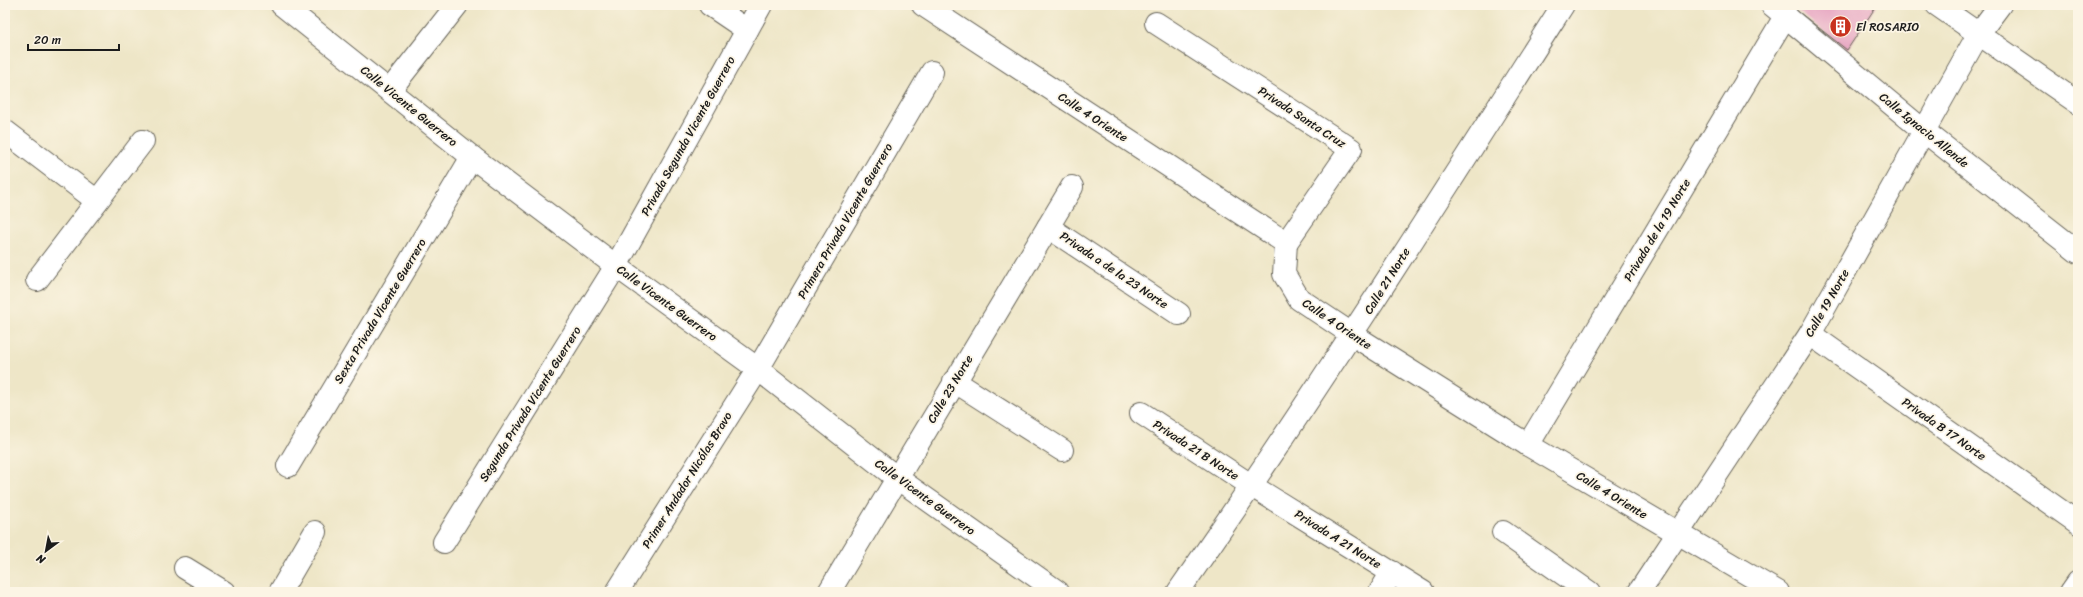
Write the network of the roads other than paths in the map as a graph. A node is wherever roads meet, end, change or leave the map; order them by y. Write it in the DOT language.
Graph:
graph roads {
  1 [pos="282,5"];
  2 [pos="457,5"];
  3 [pos="710,5"];
  4 [pos="761,5"];
  5 [pos="922,5"];
  6 [pos="1563,5"];
  7 [pos="1937,5"];
  8 [pos="2000,5"];
  9 [pos="1779,10"];
  10 [pos="1156,23"];
  11 [pos="747,30"];
  12 [pos="1979,33"];
  13 [pos="932,72"];
  14 [pos="390,90"];
  15 [pos="2078,103"];
  16 [pos="5,131"];
  17 [pos="1924,131"];
  18 [pos="143,141"];
  19 [pos="472,157"];
  20 [pos="1072,187"];
  21 [pos="97,201"];
  22 [pos="1048,227"];
  23 [pos="1286,243"];
  24 [pos="2078,252"];
  25 [pos="616,266"];
  26 [pos="37,280"];
  27 [pos="1179,314"];
  28 [pos="1810,334"];
  29 [pos="1353,335"];
  30 [pos="758,369"];
  31 [pos="954,381"];
  32 [pos="1141,413"];
  33 [pos="1528,445"];
  34 [pos="1062,450"];
  35 [pos="288,466"];
  36 [pos="897,478"];
  37 [pos="1252,486"];
  38 [pos="2078,523"];
  39 [pos="315,532"];
  40 [pos="1503,532"];
  41 [pos="1678,534"];
  42 [pos="444,542"];
  43 [pos="185,568"];
  44 [pos="1392,572"];
  45 [pos="2078,582"];
  46 [pos="224,592"];
  47 [pos="280,592"];
  48 [pos="617,592"];
  49 [pos="829,592"];
  50 [pos="1058,592"];
  51 [pos="1178,592"];
  52 [pos="1380,592"];
  53 [pos="1423,592"];
  54 [pos="1589,592"];
  55 [pos="1639,592"];
  56 [pos="1778,592"];
  57 [pos="2071,592"];
  1 -- 14 [label="street, Calle Vicente Guerrero"];
  2 -- 14 [label="street"];
  3 -- 11 [label="street"];
  4 -- 11 [label="street, Privada Segunda Vicente Guerrero"];
  5 -- 23 [label="street, Calle 4 Oriente"];
  6 -- 29 [label="street, Calle 21 Norte"];
  7 -- 12 [label="street"];
  8 -- 12 [label="street, Calle 19 Norte"];
  9 -- 17 [label="street, Calle Ignacio Allende"];
  9 -- 33 [label="street, Privada de la 19 Norte"];
  10 -- 23 [label="street, Privada Santa Cruz"];
  11 -- 25 [label="street, Privada Segunda Vicente Guerrero"];
  12 -- 15 [label="street"];
  12 -- 17 [label="street, Calle 19 Norte"];
  13 -- 30 [label="street, Primera Privada Vicente Guerrero"];
  14 -- 19 [label="street, Calle Vicente Guerrero"];
  16 -- 21 [label="street"];
  17 -- 24 [label="street, Calle Ignacio Allende"];
  17 -- 28 [label="street, Calle 19 Norte"];
  18 -- 21 [label="street"];
  19 -- 25 [label="street, Calle Vicente Guerrero"];
  19 -- 35 [label="street, Sexta Privada Vicente Guerrero"];
  20 -- 22 [label="street, Calle 23 Norte"];
  21 -- 26 [label="street"];
  22 -- 27 [label="street, Privada a de la 23 Norte"];
  22 -- 31 [label="street, Calle 23 Norte"];
  23 -- 29 [label="street, Calle 4 Oriente"];
  25 -- 30 [label="street, Calle Vicente Guerrero"];
  25 -- 42 [label="street, Segunda Privada Vicente Guerrero"];
  28 -- 38 [label="street, Privada B 17 Norte"];
  28 -- 41 [label="street, Calle 19 Norte"];
  29 -- 33 [label="street, Calle 4 Oriente"];
  29 -- 37 [label="street, Calle 21 Norte"];
  30 -- 36 [label="street, Calle Vicente Guerrero"];
  30 -- 48 [label="street, Primer Andador Nicólas Bravo"];
  31 -- 34 [label="street"];
  31 -- 36 [label="street, Calle 23 Norte"];
  32 -- 37 [label="street, Privada 21 B Norte"];
  33 -- 41 [label="street, Calle 4 Oriente"];
  36 -- 49 [label="street, Calle 23 Norte"];
  36 -- 50 [label="street, Calle Vicente Guerrero"];
  37 -- 44 [label="street, Privada A 21 Norte"];
  37 -- 51 [label="street, Calle 21 Norte"];
  39 -- 47 [label="street"];
  40 -- 54 [label="street"];
  41 -- 55 [label="street, Calle 19 Norte"];
  41 -- 56 [label="street, Calle 4 Oriente"];
  43 -- 46 [label="street"];
  44 -- 52 [label="street"];
  44 -- 53 [label="street, Privada A 21 Norte"];
  45 -- 57 [label="street"];
}
